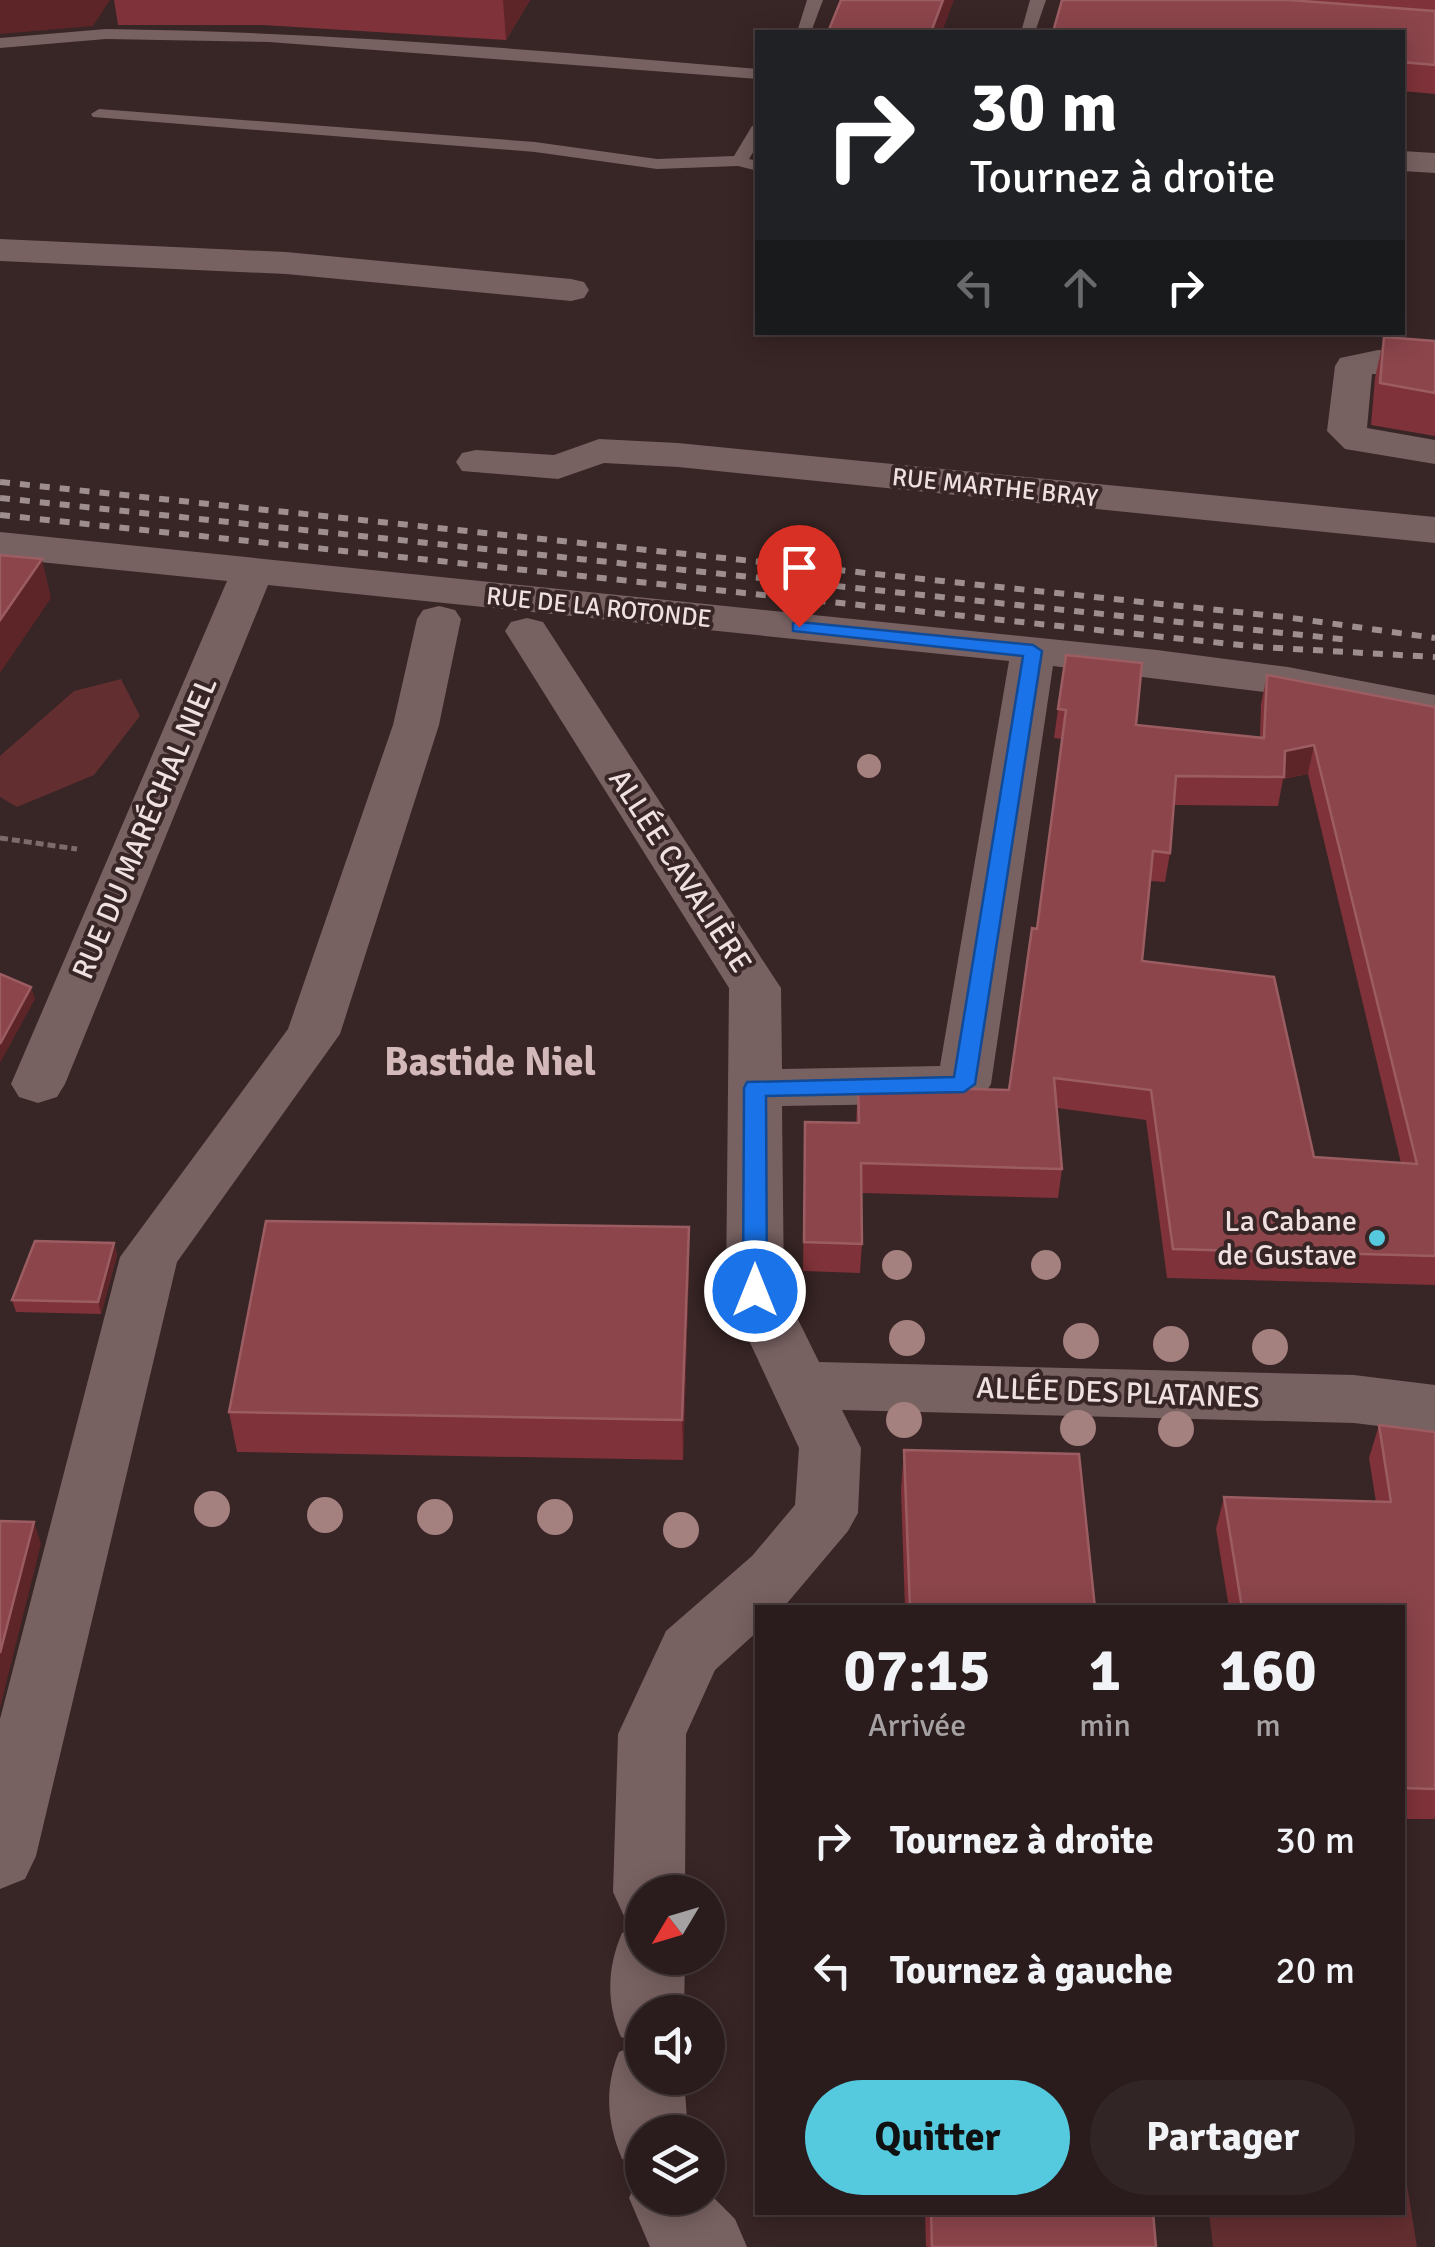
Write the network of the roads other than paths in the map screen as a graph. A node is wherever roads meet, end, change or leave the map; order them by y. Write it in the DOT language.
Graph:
graph roads {
  1 [pos="815,0"];
  2 [pos="1038,0"];
  3 [pos="112,13"];
  4 [pos="805,30"];
  5 [pos="1029,30"];
  6 [pos="104,34"];
  7 [pos="0,43"];
  8 [pos="755,74"];
  9 [pos="99,114"];
  10 [pos="755,135"];
  11 [pos="739,161"];
  12 [pos="1405,161"];
  13 [pos="1435,164"];
  14 [pos="755,165"];
  15 [pos="0,250"];
  16 [pos="571,290"];
  17 [pos="1435,366"];
  18 [pos="1435,452"];
  19 [pos="476,462"];
  20 [pos="1435,530"];
  21 [pos="0,544"];
  22 [pos="252,572"];
  23 [pos="439,619"];
  24 [pos="527,632"];
  25 [pos="1033,651"];
  26 [pos="1435,709"];
  27 [pos="38,1084"];
  28 [pos="755,1088"];
  29 [pos="800,1384"];
  30 [pos="1435,1408"];
  31 [pos="0,1856"];
  32 [pos="650,1875"];
  33 [pos="674,2215"];
  34 [pos="707,2247"];
  1 -- 4 [label="lane"];
  2 -- 5 [label="lane"];
  3 -- 6 [label="lane"];
  6 -- 7 [label="lane"];
  6 -- 8 [label="lane"];
  9 -- 11 [label="lane"];
  10 -- 11 [label="lane"];
  11 -- 14 [label="lane"];
  12 -- 13 [label="street"];
  15 -- 16 [label="street"];
  17 -- 18 [label="street"];
  19 -- 20 [label="street, RUE MARTHE BRAY"];
  21 -- 22 [label="street, RUE DE LA ROTONDE"];
  22 -- 25 [label="street, RUE DE LA ROTONDE"];
  22 -- 27 [label="street, RUE DU MARÉCHAL NIEL"];
  23 -- 31 [label="street"];
  24 -- 28 [label="street, ALLÉE CAVALIÈRE"];
  25 -- 26 [label="street, RUE DE LA ROTONDE"];
  25 -- 28 [label="street"];
  28 -- 29 [label="street, ALLÉE CAVALIÈRE"];
  29 -- 30 [label="street, ALLÉE DES PLATANES"];
  29 -- 32 [label="street, ALLÉE CAVALIÈRE"];
  33 -- 34 [label="street"];
}
